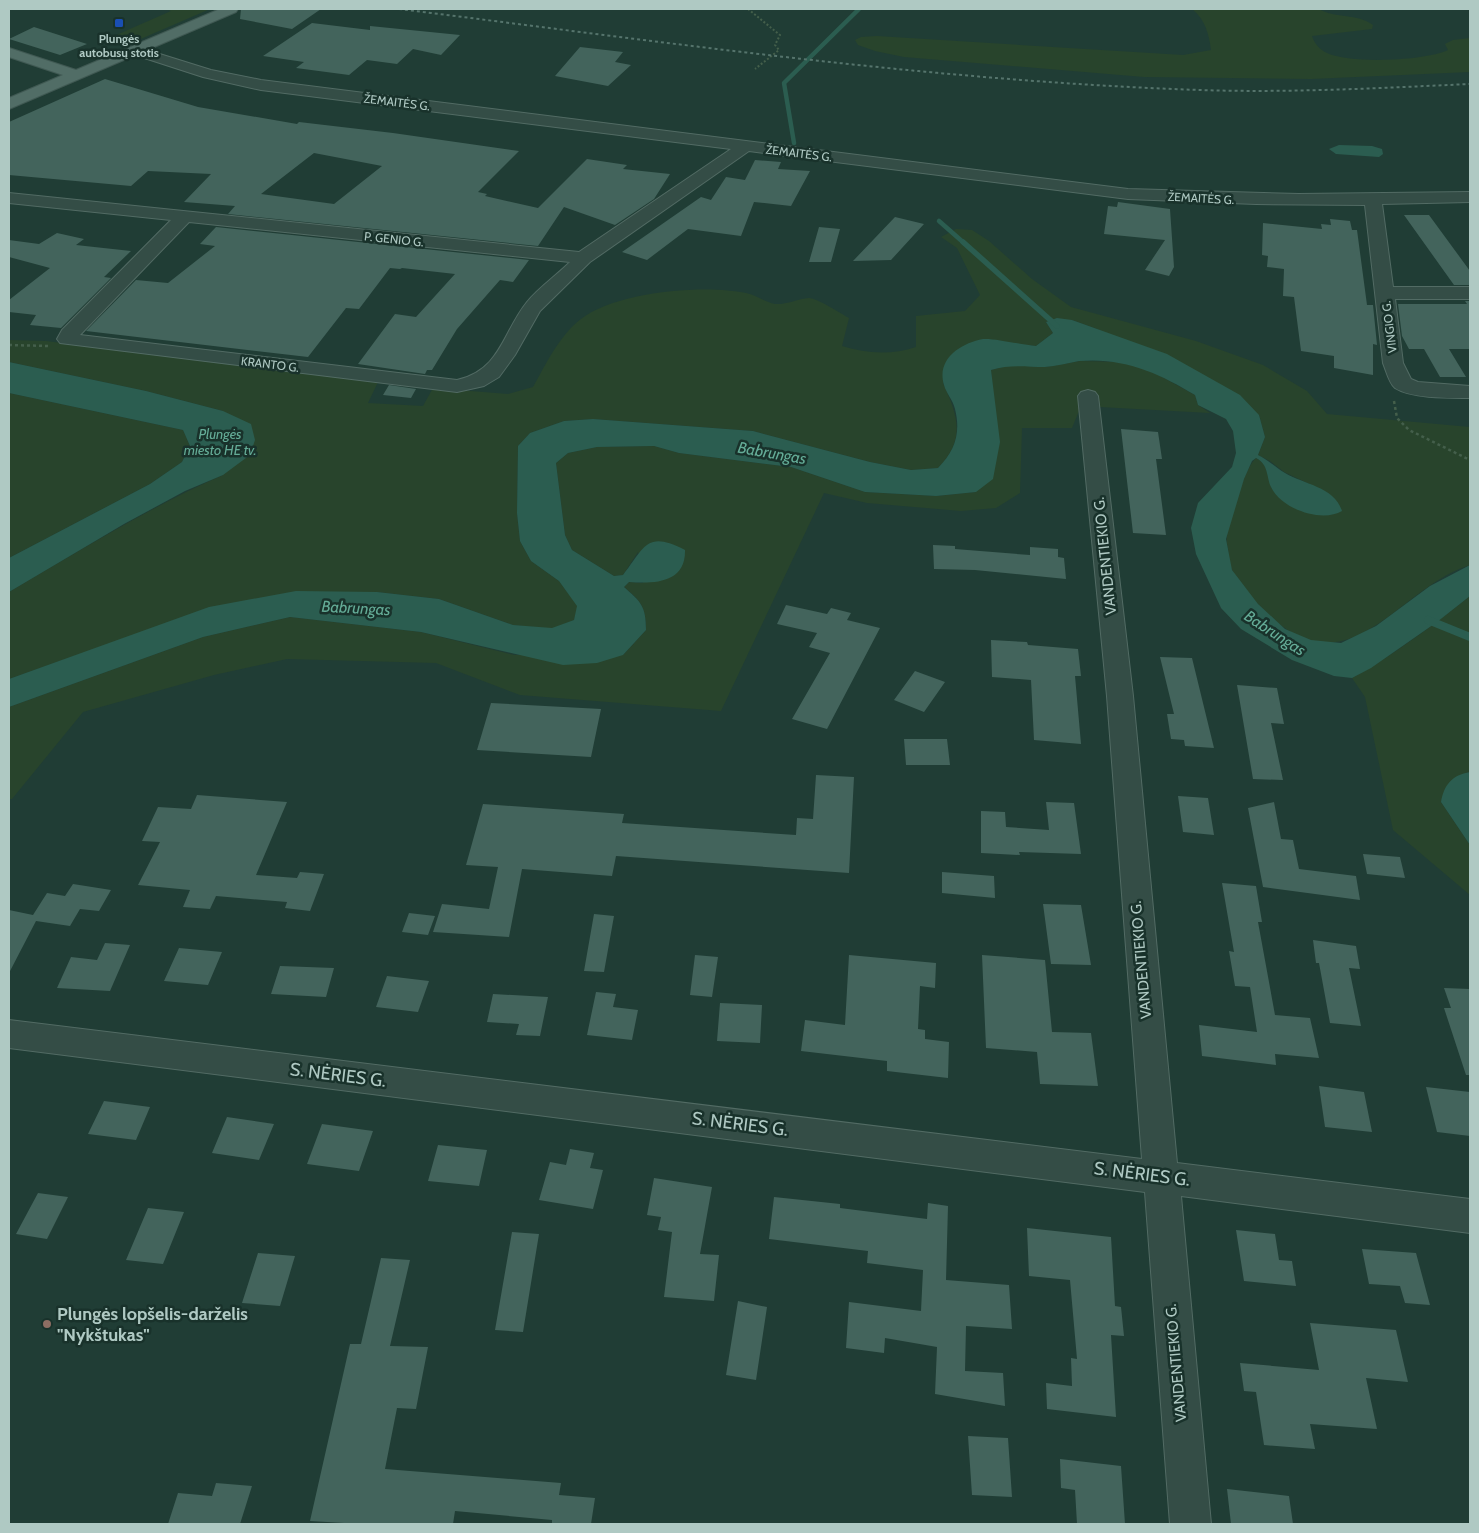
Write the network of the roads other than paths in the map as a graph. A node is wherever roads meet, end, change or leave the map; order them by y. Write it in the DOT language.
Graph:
graph roads {
  1 [pos="231,9"];
  2 [pos="134,50"];
  3 [pos="9,52"];
  4 [pos="76,74"];
  5 [pos="9,104"];
  6 [pos="746,146"];
  7 [pos="1470,197"];
  8 [pos="9,198"];
  9 [pos="1373,200"];
  10 [pos="184,217"];
  11 [pos="583,258"];
  12 [pos="1385,293"];
  13 [pos="1470,293"];
  14 [pos="1470,392"];
  15 [pos="1088,396"];
  16 [pos="9,1034"];
  17 [pos="1160,1176"];
  18 [pos="1470,1216"];
  19 [pos="1191,1524"];
  1 -- 2 [label="main road"];
  2 -- 4 [label="main road"];
  2 -- 6 [label="street, ŽEMAITĖS G."];
  3 -- 4 [label="main road"];
  4 -- 5 [label="main road"];
  6 -- 9 [label="street, ŽEMAITĖS G."];
  6 -- 11 [label="street"];
  7 -- 9 [label="street, ŽEMAITĖS G."];
  8 -- 10 [label="street, P. GENIO G."];
  9 -- 12 [label="street, VINGIO G."];
  10 -- 11 [label="street, P. GENIO G."];
  10 -- 11 [label="street, KRANTO G."];
  12 -- 13 [label="street"];
  12 -- 14 [label="street, VINGIO G."];
  15 -- 17 [label="street, VANDENTIEKIO G."];
  16 -- 17 [label="street, S. NĖRIES G."];
  17 -- 18 [label="street, S. NĖRIES G."];
  17 -- 19 [label="street, VANDENTIEKIO G."];
}
